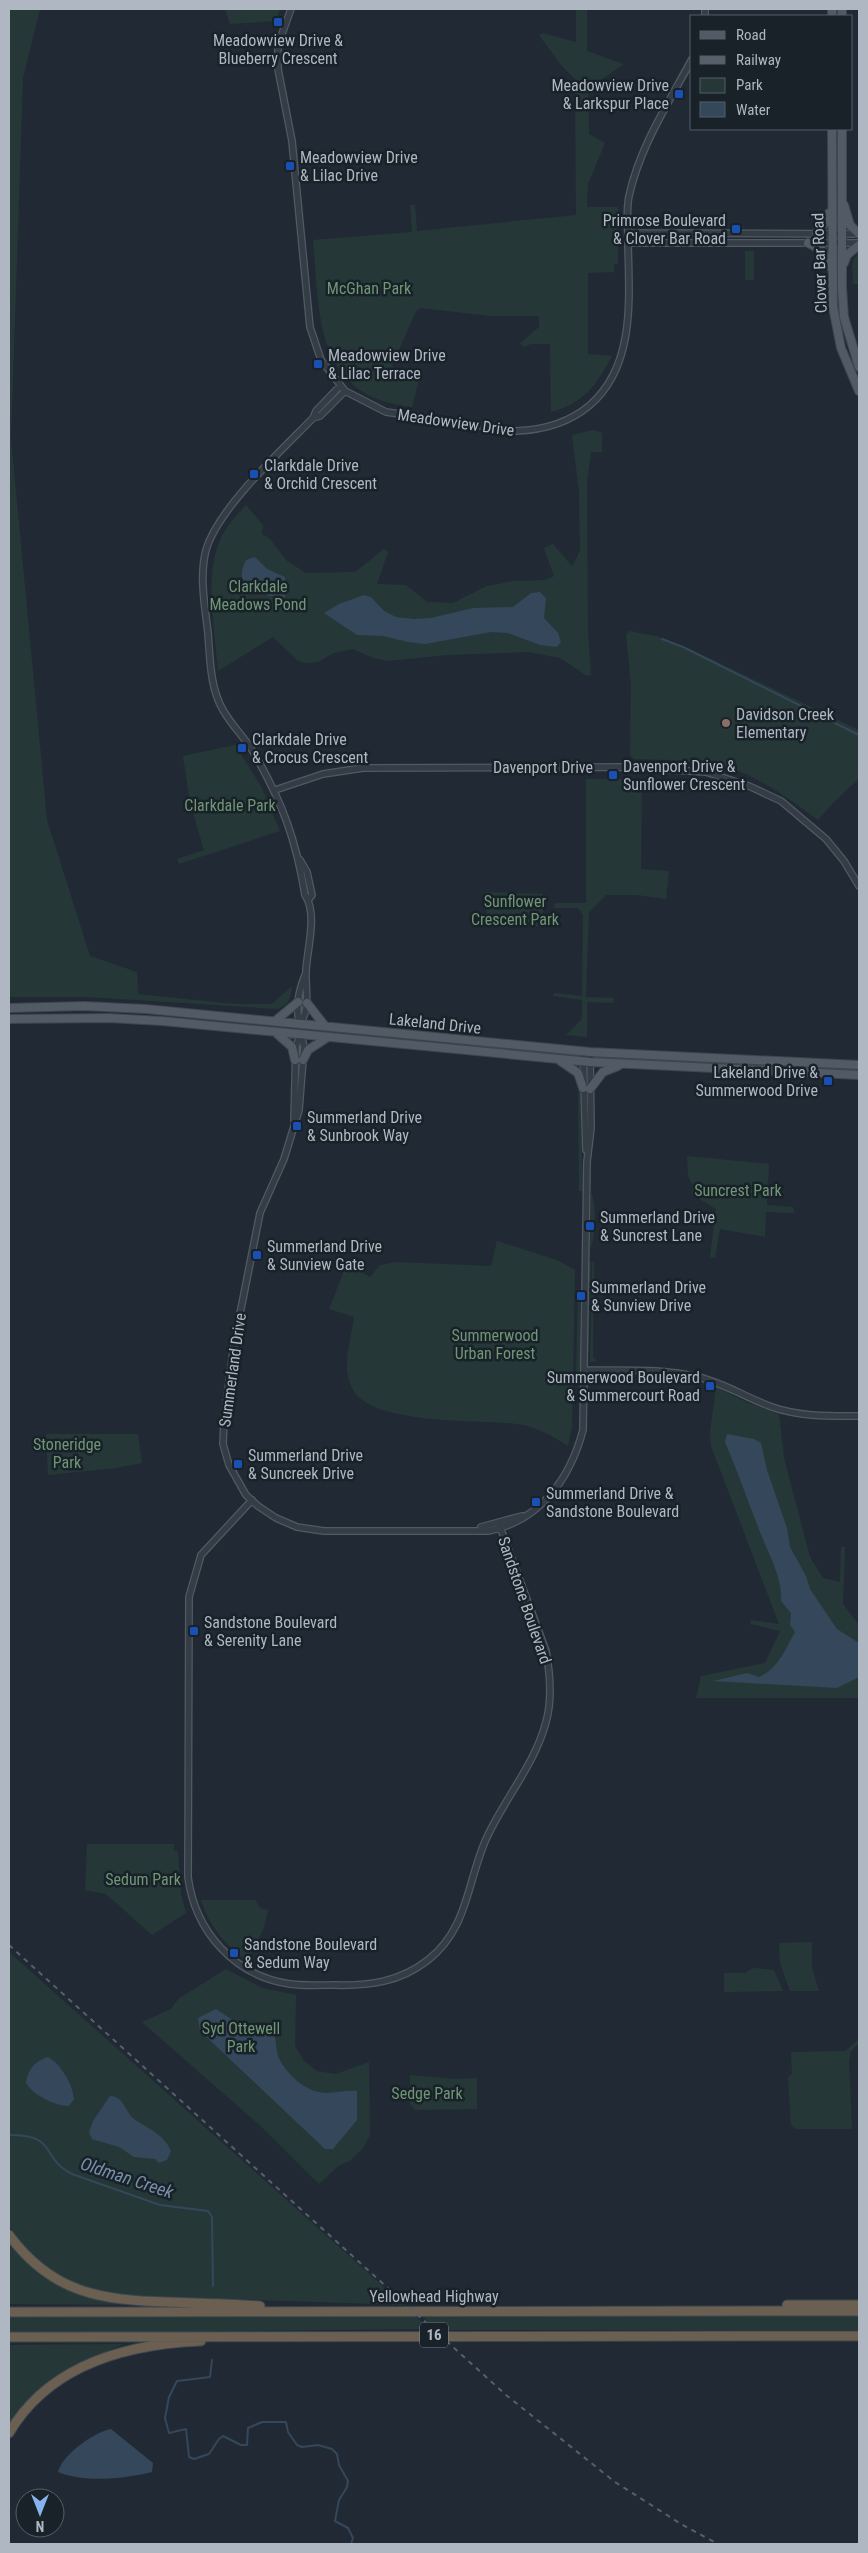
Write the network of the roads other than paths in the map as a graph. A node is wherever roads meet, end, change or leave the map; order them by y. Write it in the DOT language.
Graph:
graph roads {
  1 [pos="291,9"];
  2 [pos="690,63"];
  3 [pos="832,130"];
  4 [pos="842,130"];
  5 [pos="842,198"];
  6 [pos="831,206"];
  7 [pos="628,233"];
  8 [pos="816,233"];
  9 [pos="832,233"];
  10 [pos="842,233"];
  11 [pos="859,234"];
  12 [pos="628,243"];
  13 [pos="808,243"];
  14 [pos="832,243"];
  15 [pos="842,243"];
  16 [pos="859,244"];
  17 [pos="832,271"];
  18 [pos="842,272"];
  19 [pos="859,367"];
  20 [pos="340,386"];
  21 [pos="345,391"];
  22 [pos="859,391"];
  23 [pos="313,418"];
  24 [pos="275,790"];
  25 [pos="859,886"];
  26 [pos="303,1002"];
  27 [pos="9,1004"];
  28 [pos="32,1006"];
  29 [pos="9,1008"];
  30 [pos="9,1019"];
  31 [pos="274,1022"];
  32 [pos="296,1025"];
  33 [pos="325,1026"];
  34 [pos="311,1031"];
  35 [pos="275,1032"];
  36 [pos="301,1034"];
  37 [pos="328,1037"];
  38 [pos="587,1052"];
  39 [pos="555,1058"];
  40 [pos="299,1060"];
  41 [pos="587,1062"];
  42 [pos="626,1064"];
  43 [pos="858,1065"];
  44 [pos="858,1075"];
  45 [pos="586,1088"];
  46 [pos="584,1370"];
  47 [pos="859,1416"];
  48 [pos="252,1500"];
  49 [pos="500,1526"];
  50 [pos="9,2235"];
  51 [pos="859,2305"];
  52 [pos="9,2311"];
  53 [pos="702,2311"];
  54 [pos="363,2312"];
  55 [pos="859,2312"];
  56 [pos="260,2335"];
  57 [pos="859,2336"];
  58 [pos="9,2337"];
  59 [pos="9,2433"];
  1 -- 20 [label="street, Meadowview Drive"];
  2 -- 7 [label="street, Meadowview Drive"];
  3 -- 6 [label="main road, Clover Bar Road"];
  4 -- 5 [label="main road, Clover Bar Road"];
  5 -- 10 [label="main road, Clover Bar Road"];
  5 -- 11 [label="main road"];
  6 -- 8 [label="main road"];
  6 -- 9 [label="main road, Clover Bar Road"];
  7 -- 8 [label="street"];
  7 -- 12 [label="street, Meadowview Drive"];
  8 -- 9 [label="street"];
  9 -- 10 [label="street"];
  9 -- 14 [label="main road, Clover Bar Road"];
  10 -- 11 [label="street"];
  10 -- 15 [label="main road, Clover Bar Road"];
  12 -- 13 [label="street"];
  12 -- 21 [label="street, Meadowview Drive"];
  13 -- 14 [label="street"];
  13 -- 17 [label="main road"];
  14 -- 15 [label="street"];
  14 -- 17 [label="main road, Clover Bar Road"];
  15 -- 16 [label="street"];
  15 -- 18 [label="main road, Clover Bar Road"];
  16 -- 18 [label="main road"];
  17 -- 22 [label="main road, Clover Bar Road"];
  18 -- 19 [label="main road, Clover Bar Road"];
  20 -- 21 [label="street, Meadowview Drive"];
  20 -- 23 [label="street"];
  21 -- 23 [label="street"];
  23 -- 24 [label="street"];
  24 -- 25 [label="street, Davenport Drive"];
  24 -- 26 [label="street"];
  26 -- 31 [label="main road"];
  26 -- 32 [label="street"];
  26 -- 33 [label="main road"];
  27 -- 28 [label="main road"];
  28 -- 29 [label="main road, Lakeland Drive"];
  28 -- 31 [label="main road, Lakeland Drive"];
  30 -- 35 [label="main road, Lakeland Drive"];
  31 -- 32 [label="main road, Lakeland Drive"];
  32 -- 33 [label="main road, Lakeland Drive"];
  32 -- 34 [label="main road"];
  32 -- 35 [label="main road"];
  32 -- 36 [label="main road"];
  33 -- 34 [label="main road"];
  33 -- 38 [label="main road, Lakeland Drive"];
  34 -- 36 [label="main road"];
  34 -- 37 [label="main road"];
  35 -- 36 [label="main road, Lakeland Drive"];
  35 -- 40 [label="main road"];
  36 -- 37 [label="main road, Lakeland Drive"];
  36 -- 40 [label="street, Summerland Drive"];
  37 -- 39 [label="main road, Lakeland Drive"];
  37 -- 40 [label="main road"];
  38 -- 41 [label="street"];
  38 -- 43 [label="main road, Lakeland Drive"];
  39 -- 41 [label="main road, Lakeland Drive"];
  39 -- 45 [label="main road"];
  40 -- 48 [label="street, Summerland Drive"];
  41 -- 42 [label="main road, Lakeland Drive"];
  41 -- 45 [label="street"];
  42 -- 44 [label="main road, Lakeland Drive"];
  42 -- 45 [label="main road"];
  45 -- 46 [label="street"];
  46 -- 47 [label="street"];
  46 -- 49 [label="street"];
  48 -- 49 [label="street, Summerland Drive"];
  48 -- 49 [label="street, Sandstone Boulevard"];
  50 -- 54 [label="highway"];
  51 -- 53 [label="highway"];
  52 -- 54 [label="highway, Yellowhead Highway / 16"];
  53 -- 54 [label="highway, Yellowhead Highway / 16"];
  53 -- 55 [label="highway, Yellowhead Highway / 16"];
  56 -- 57 [label="highway, 16"];
  56 -- 58 [label="highway, 16"];
  56 -- 59 [label="highway"];
}
